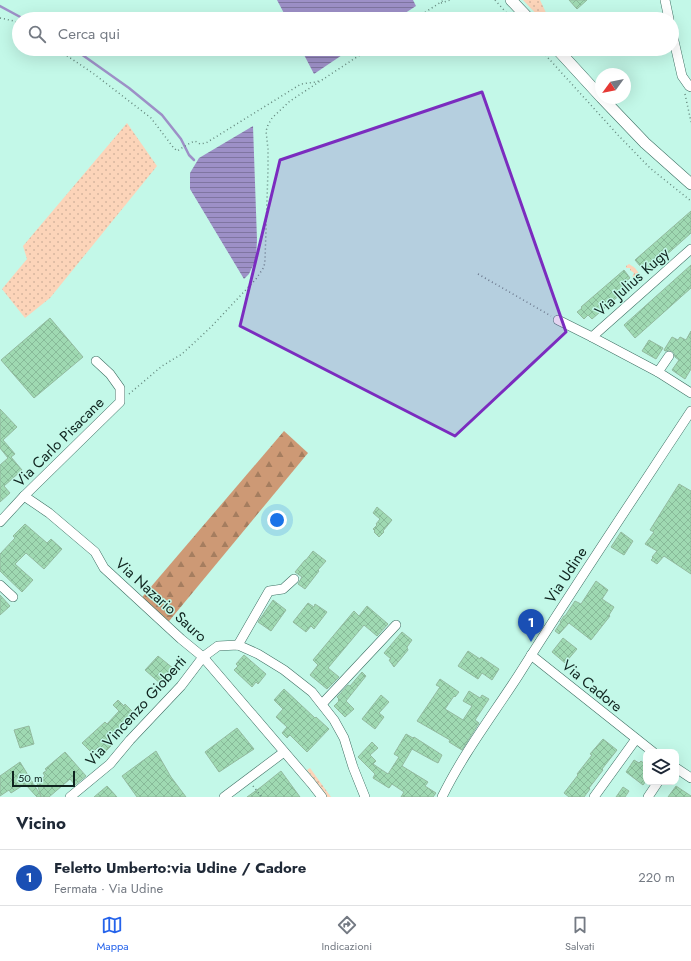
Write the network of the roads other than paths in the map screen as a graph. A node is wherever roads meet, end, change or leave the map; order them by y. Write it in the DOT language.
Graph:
graph roads {
  1 [pos="511,0"];
  2 [pos="665,0"];
  3 [pos="522,12"];
  4 [pos="668,12"];
  5 [pos="562,56"];
  6 [pos="677,56"];
  7 [pos="688,89"];
  8 [pos="595,91"];
  9 [pos="607,104"];
  10 [pos="691,184"];
  11 [pos="691,249"];
  12 [pos="558,320"];
  13 [pos="592,337"];
  14 [pos="669,356"];
  15 [pos="96,361"];
  16 [pos="658,372"];
  17 [pos="691,393"];
  18 [pos="691,411"];
  19 [pos="24,496"];
  20 [pos="0,522"];
  21 [pos="294,579"];
  22 [pos="0,585"];
  23 [pos="13,597"];
  24 [pos="396,625"];
  25 [pos="238,645"];
  26 [pos="531,655"];
  27 [pos="203,657"];
  28 [pos="322,704"];
  29 [pos="636,739"];
  30 [pos="649,749"];
  31 [pos="284,752"];
  32 [pos="679,770"];
  33 [pos="691,778"];
  34 [pos="656,785"];
  35 [pos="70,797"];
  36 [pos="224,797"];
  37 [pos="322,797"];
  38 [pos="365,797"];
  39 [pos="442,797"];
  40 [pos="594,797"];
  41 [pos="648,797"];
  1 -- 3 [label="main road"];
  2 -- 4 [label="street"];
  5 -- 8 [label="main road"];
  6 -- 7 [label="street"];
  9 -- 10 [label="main road"];
  11 -- 13 [label="street, Via Julius Kugy"];
  12 -- 13 [label="street, Via Julius Kugy"];
  13 -- 16 [label="street, Via Julius Kugy"];
  14 -- 16 [label="street"];
  15 -- 19 [label="street, Via Carlo Pisacane"];
  16 -- 17 [label="street, Via Julius Kugy"];
  18 -- 26 [label="street, Via Udine"];
  19 -- 20 [label="street, Via Carlo Pisacane"];
  19 -- 27 [label="street, Via Nazario Sauro"];
  21 -- 25 [label="street"];
  22 -- 23 [label="street"];
  24 -- 28 [label="street"];
  25 -- 27 [label="street, Via Nazario Sauro"];
  25 -- 28 [label="street, Via Nazario Sauro"];
  26 -- 29 [label="street, Via Cadore"];
  26 -- 39 [label="street, Via Udine"];
  27 -- 31 [label="street"];
  27 -- 35 [label="street, Via Vincenzo Gioberti"];
  28 -- 38 [label="street, Via Nazario Sauro"];
  29 -- 30 [label="street, Via Cadore"];
  29 -- 40 [label="street"];
  31 -- 36 [label="street"];
  31 -- 37 [label="street"];
  32 -- 33 [label="street"];
  34 -- 41 [label="street"];
}
